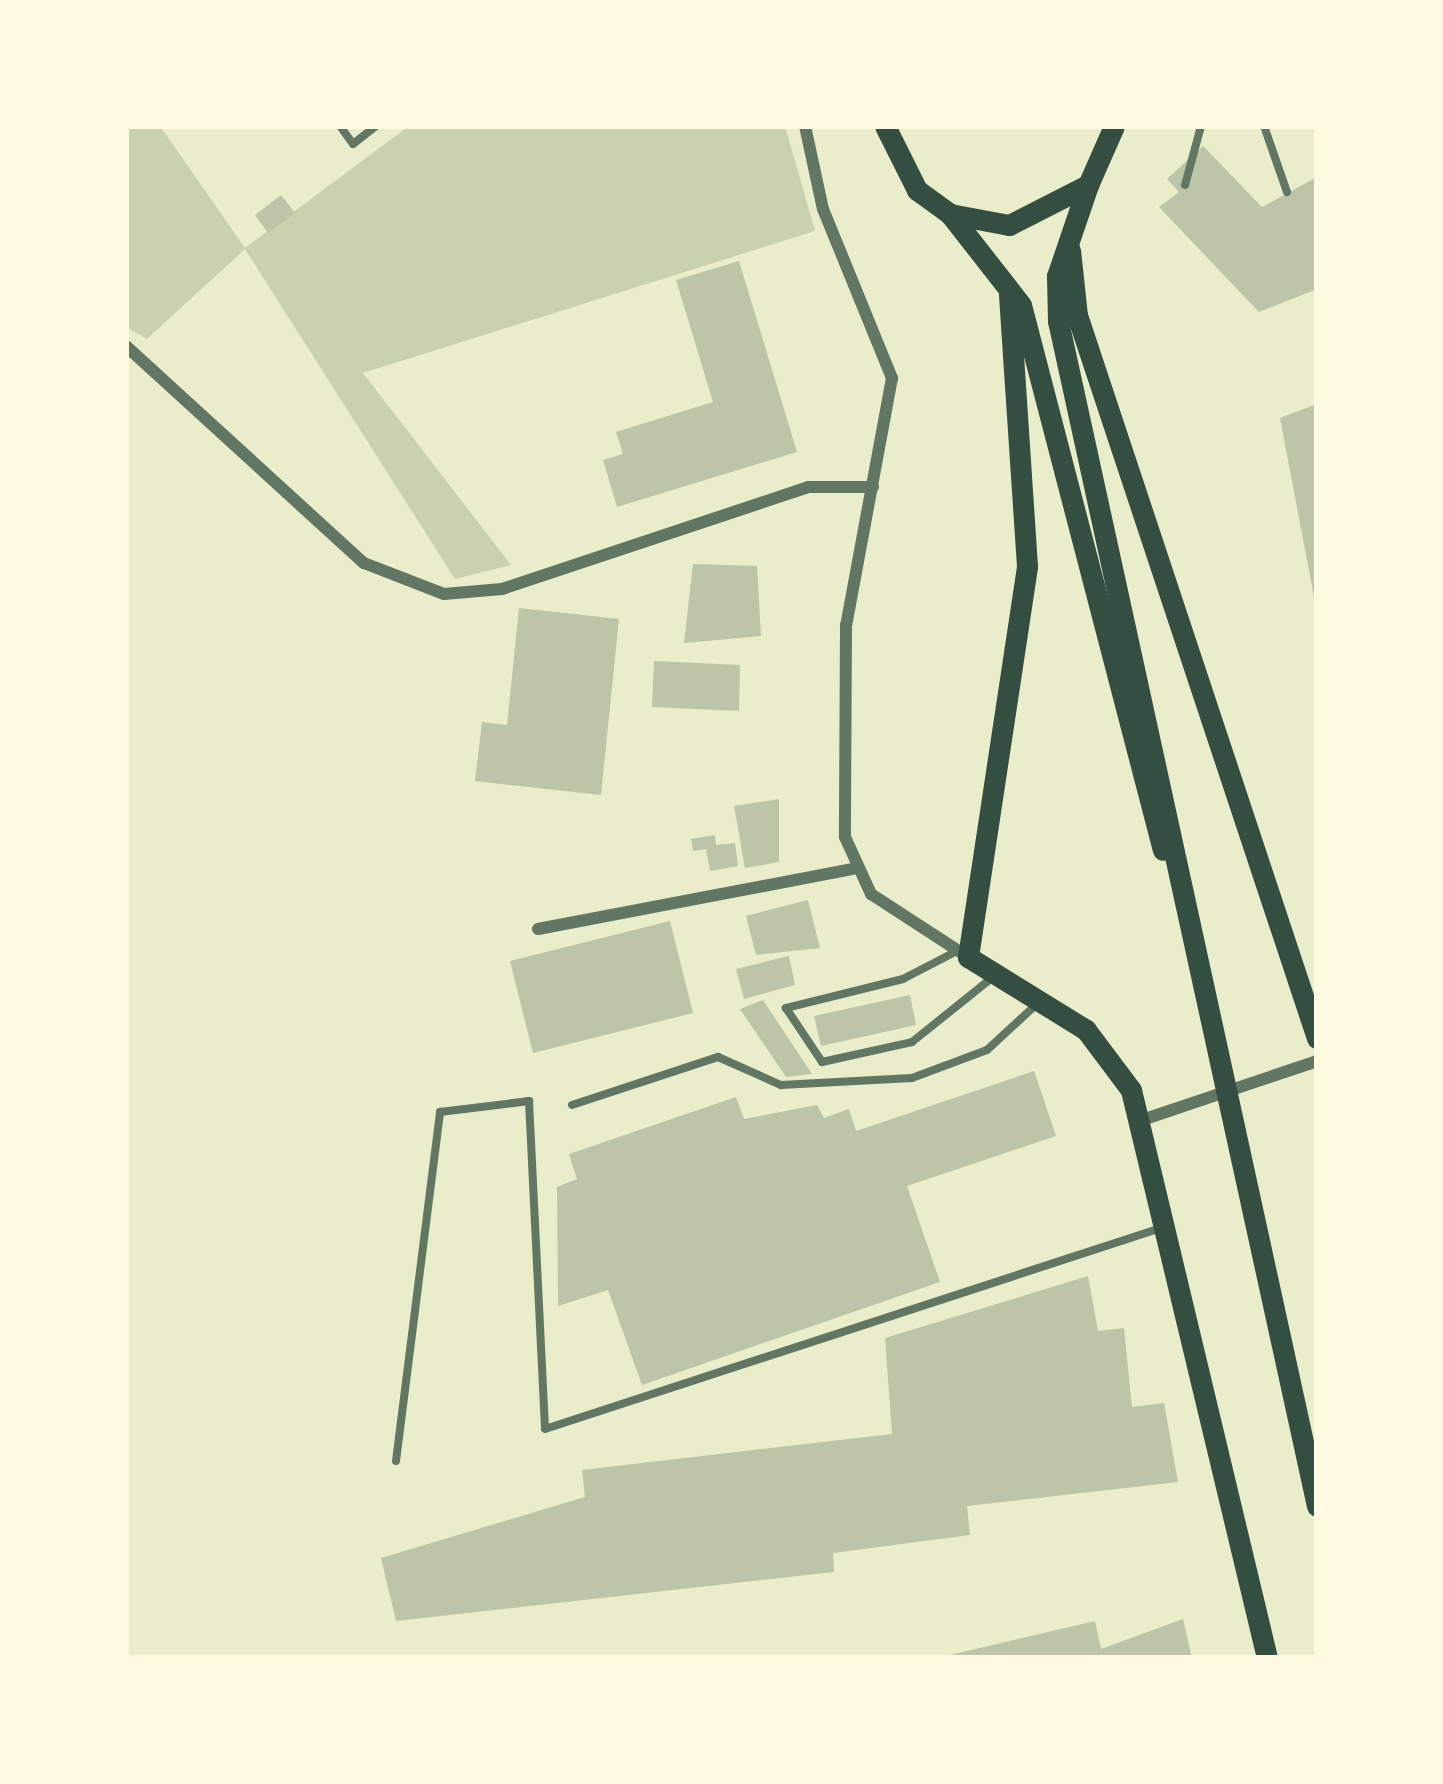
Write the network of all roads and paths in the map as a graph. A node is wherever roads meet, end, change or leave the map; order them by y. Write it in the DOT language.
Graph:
graph roads {
  1 [pos="340,126"];
  2 [pos="376,126"];
  3 [pos="805,126"];
  4 [pos="885,126"];
  5 [pos="1114,126"];
  6 [pos="1201,126"];
  7 [pos="1264,126"];
  8 [pos="1088,185"];
  9 [pos="1185,185"];
  10 [pos="1287,192"];
  11 [pos="950,214"];
  12 [pos="1070,241"];
  13 [pos="1007,283"];
  14 [pos="126,346"];
  15 [pos="873,487"];
  16 [pos="854,868"];
  17 [pos="1179,896"];
  18 [pos="538,929"];
  19 [pos="963,954"];
  20 [pos="996,974"];
  21 [pos="1039,1001"];
  22 [pos="1317,1038"];
  23 [pos="1317,1060"];
  24 [pos="572,1105"];
  25 [pos="1142,1120"];
  26 [pos="1168,1226"];
  27 [pos="396,1462"];
  28 [pos="1317,1506"];
  29 [pos="1267,1658"];
  1 -- 2 [label="lane"];
  3 -- 15 [label="street"];
  4 -- 11 [label="main road"];
  5 -- 8 [label="main road"];
  6 -- 9 [label="lane"];
  7 -- 10 [label="lane"];
  8 -- 11 [label="main road"];
  8 -- 12 [label="main road"];
  11 -- 13 [label="main road"];
  12 -- 17 [label="main road"];
  12 -- 22 [label="main road"];
  13 -- 17 [label="main road"];
  13 -- 19 [label="main road"];
  14 -- 15 [label="street"];
  15 -- 16 [label="street"];
  16 -- 18 [label="street"];
  16 -- 19 [label="street"];
  17 -- 28 [label="main road"];
  19 -- 20 [label="main road"];
  19 -- 20 [label="lane"];
  20 -- 21 [label="main road"];
  21 -- 24 [label="lane"];
  21 -- 25 [label="main road"];
  23 -- 25 [label="street"];
  25 -- 26 [label="main road"];
  26 -- 27 [label="lane"];
  26 -- 29 [label="main road"];
}
